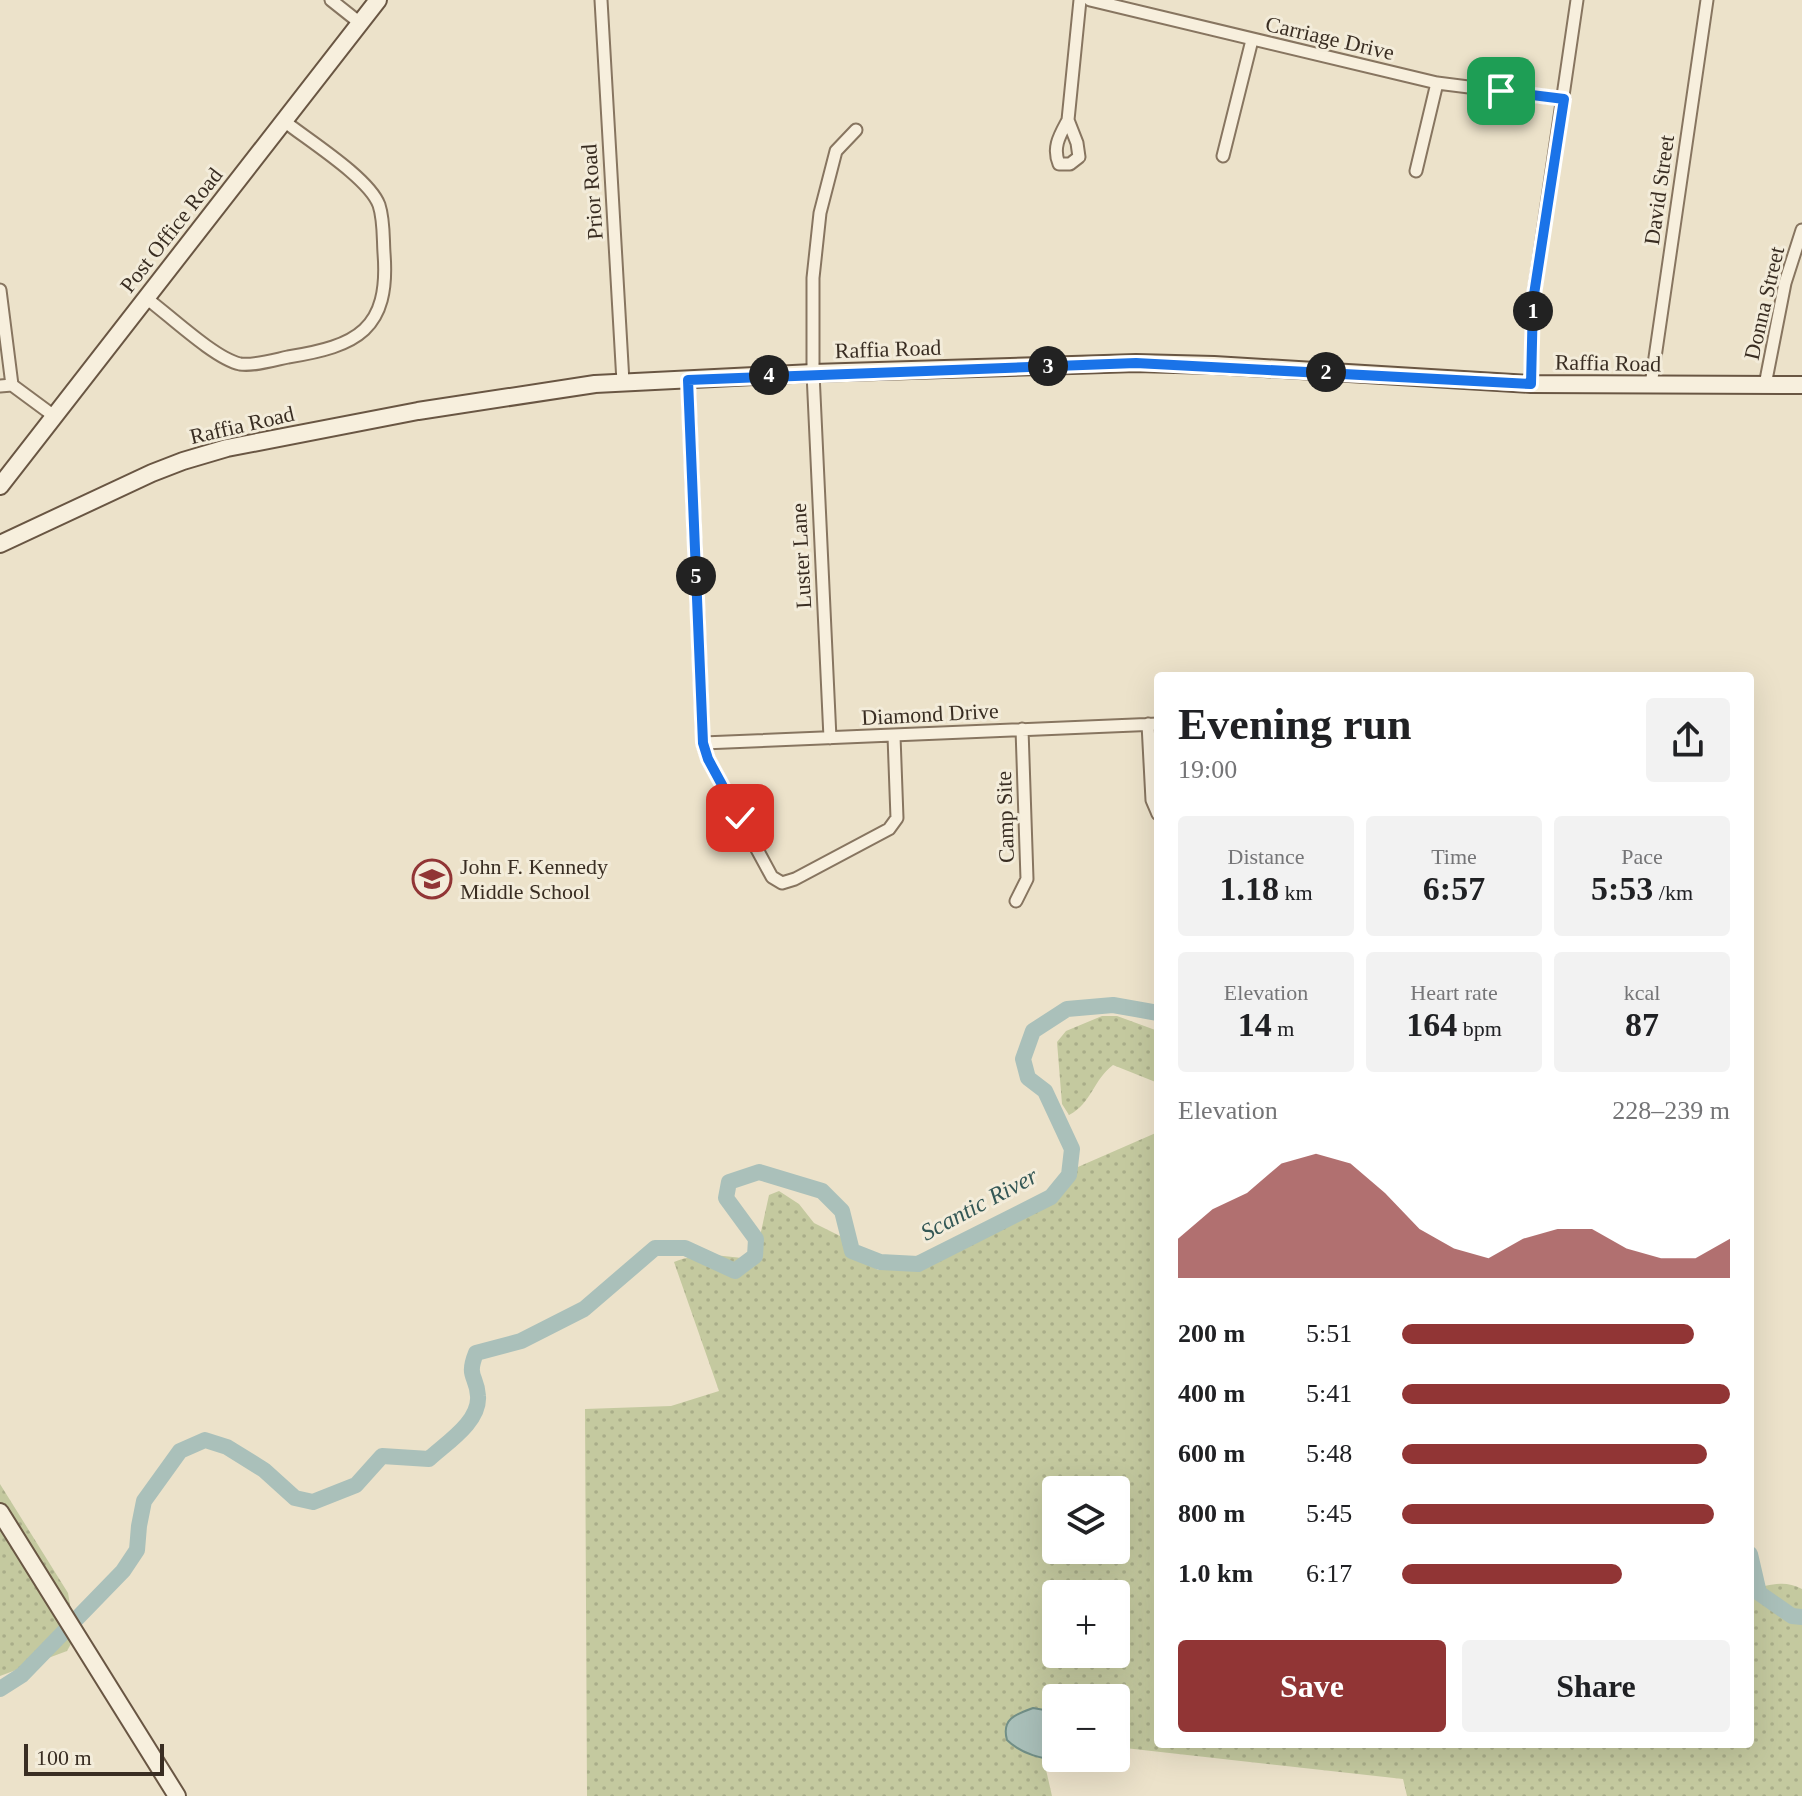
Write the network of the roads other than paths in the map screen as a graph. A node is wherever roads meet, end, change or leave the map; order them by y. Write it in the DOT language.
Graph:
graph roads {
  1 [pos="331,0"];
  2 [pos="378,0"];
  3 [pos="601,0"];
  4 [pos="1080,0"];
  5 [pos="1090,0"];
  6 [pos="1577,0"];
  7 [pos="1707,0"];
  8 [pos="360,23"];
  9 [pos="1252,40"];
  10 [pos="1437,83"];
  11 [pos="1564,99"];
  12 [pos="1068,120"];
  13 [pos="284,121"];
  14 [pos="856,130"];
  15 [pos="1223,156"];
  16 [pos="1416,171"];
  17 [pos="1802,230"];
  18 [pos="0,290"];
  19 [pos="146,298"];
  20 [pos="813,373"];
  21 [pos="688,380"];
  22 [pos="623,382"];
  23 [pos="1531,384"];
  24 [pos="1651,385"];
  25 [pos="1765,385"];
  26 [pos="1802,385"];
  27 [pos="6,386"];
  28 [pos="54,416"];
  29 [pos="0,486"];
  30 [pos="0,544"];
  31 [pos="1153,724"];
  32 [pos="1022,729"];
  33 [pos="894,736"];
  34 [pos="830,738"];
  35 [pos="703,743"];
  36 [pos="1154,805"];
  37 [pos="1016,901"];
  38 [pos="0,1512"];
  39 [pos="177,1796"];
  1 -- 8 [label="street"];
  2 -- 8 [label="main road, Post Office Road"];
  3 -- 22 [label="street, Prior Road"];
  4 -- 12 [label="street"];
  5 -- 9 [label="street, Carriage Drive"];
  6 -- 11 [label="street"];
  7 -- 24 [label="street, David Street"];
  8 -- 13 [label="main road, Post Office Road"];
  9 -- 10 [label="street, Carriage Drive"];
  9 -- 15 [label="street"];
  10 -- 11 [label="street, Carriage Drive"];
  10 -- 16 [label="street"];
  11 -- 23 [label="street"];
  13 -- 19 [label="main road, Post Office Road"];
  13 -- 19 [label="street"];
  14 -- 20 [label="street, Luster Lane"];
  17 -- 25 [label="street, Donna Street"];
  18 -- 27 [label="street"];
  19 -- 28 [label="main road, Post Office Road"];
  20 -- 21 [label="main road, Raffia Road"];
  20 -- 23 [label="main road, Raffia Road"];
  20 -- 34 [label="street, Luster Lane"];
  21 -- 22 [label="main road, Raffia Road"];
  21 -- 35 [label="street"];
  22 -- 30 [label="main road, Raffia Road"];
  23 -- 24 [label="main road, Raffia Road"];
  24 -- 25 [label="main road, Raffia Road"];
  25 -- 26 [label="main road, Raffia Road"];
  27 -- 28 [label="street"];
  28 -- 29 [label="main road, Post Office Road"];
  31 -- 32 [label="street, Diamond Drive"];
  31 -- 36 [label="street"];
  32 -- 33 [label="street, Diamond Drive"];
  32 -- 37 [label="street, Camp Site"];
  33 -- 34 [label="street, Diamond Drive"];
  33 -- 35 [label="street"];
  34 -- 35 [label="street, Diamond Drive"];
  38 -- 39 [label="main road"];
}
